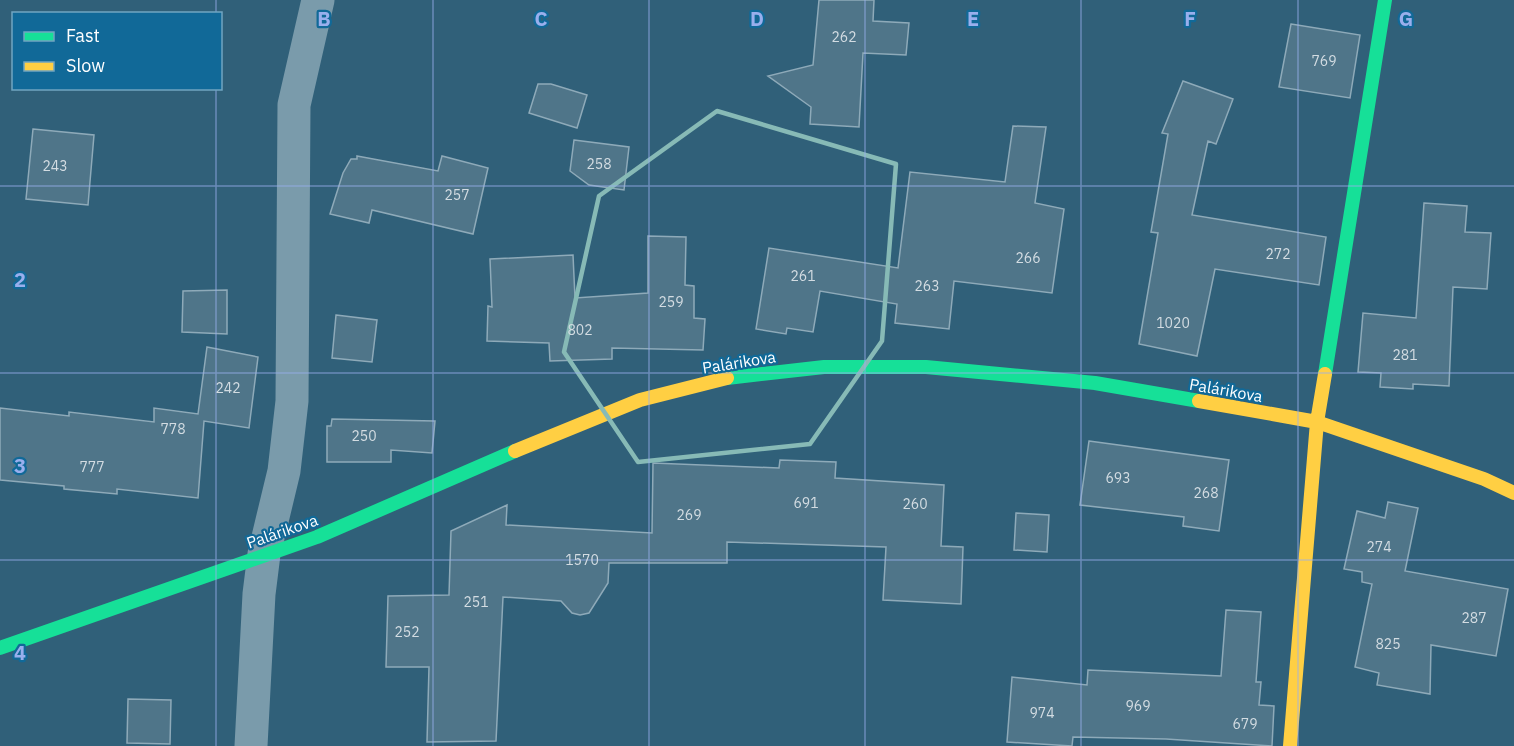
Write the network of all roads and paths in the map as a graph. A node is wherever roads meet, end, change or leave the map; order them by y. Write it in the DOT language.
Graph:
graph roads {
  1 [pos="318,0"];
  2 [pos="1385,0"];
  3 [pos="1317,422"];
  4 [pos="1514,493"];
  5 [pos="264,554"];
  6 [pos="0,648"];
  7 [pos="251,746"];
  8 [pos="1290,746"];
  1 -- 5 [label="street"];
  2 -- 3 [label="main road"];
  3 -- 4 [label="main road, Palárikova"];
  3 -- 5 [label="main road, Palárikova"];
  3 -- 8 [label="main road"];
  5 -- 6 [label="main road, Palárikova"];
  5 -- 7 [label="street"];
}
